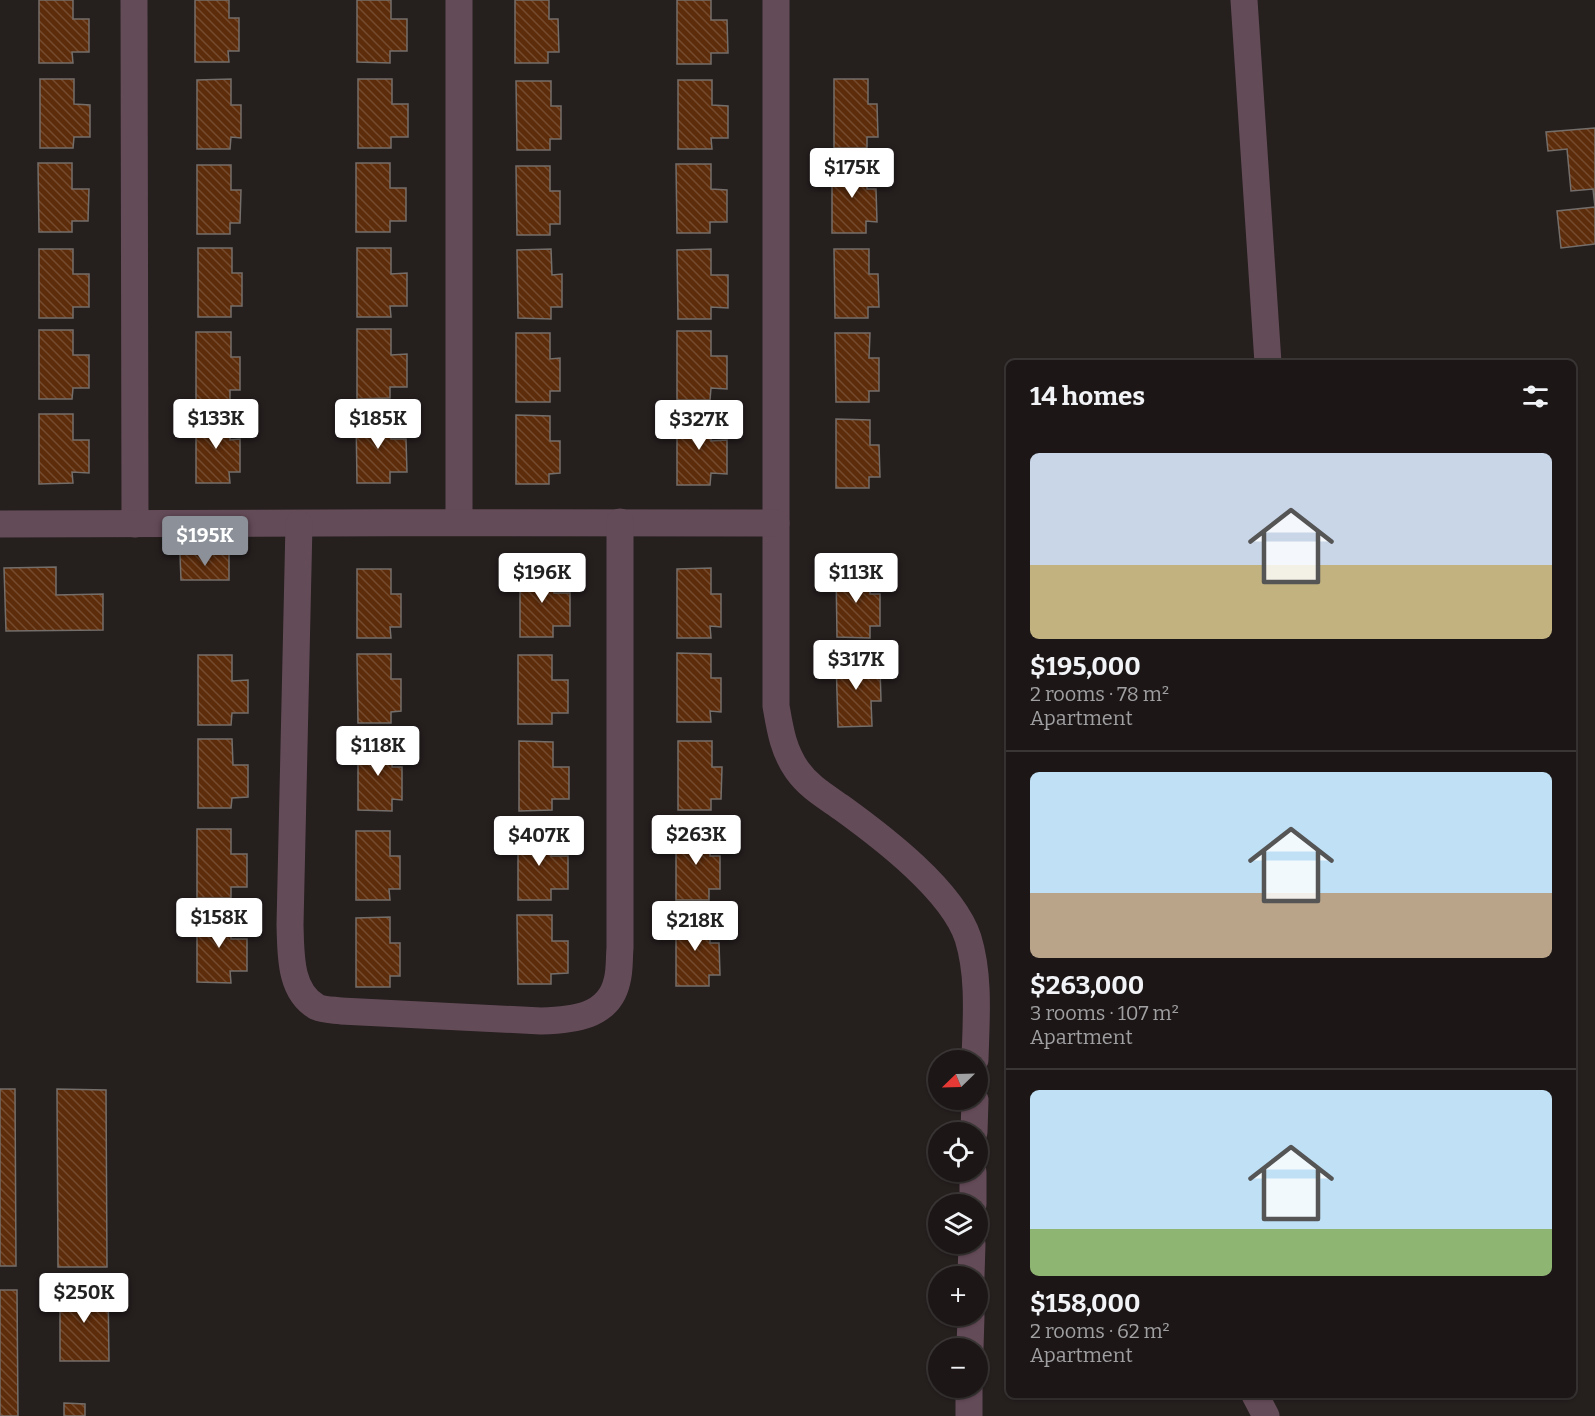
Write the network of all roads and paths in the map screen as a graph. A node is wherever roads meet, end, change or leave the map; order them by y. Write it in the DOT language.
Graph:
graph roads {
  1 [pos="134,0"];
  2 [pos="459,0"];
  3 [pos="776,0"];
  4 [pos="1244,0"];
  5 [pos="1268,360"];
  6 [pos="459,522"];
  7 [pos="620,522"];
  8 [pos="776,523"];
  9 [pos="0,524"];
  10 [pos="135,524"];
  11 [pos="299,524"];
  12 [pos="975,1050"];
  13 [pos="969,1398"];
  14 [pos="1257,1398"];
  15 [pos="969,1416"];
  16 [pos="1266,1416"];
  1 -- 10 [label="street"];
  2 -- 6 [label="street"];
  3 -- 8 [label="street"];
  4 -- 5 [label="street"];
  6 -- 7 [label="street"];
  6 -- 11 [label="street"];
  7 -- 8 [label="street"];
  7 -- 11 [label="street"];
  8 -- 12 [label="street"];
  9 -- 10 [label="street"];
  10 -- 11 [label="street"];
  13 -- 15 [label="street"];
  14 -- 16 [label="street"];
}
